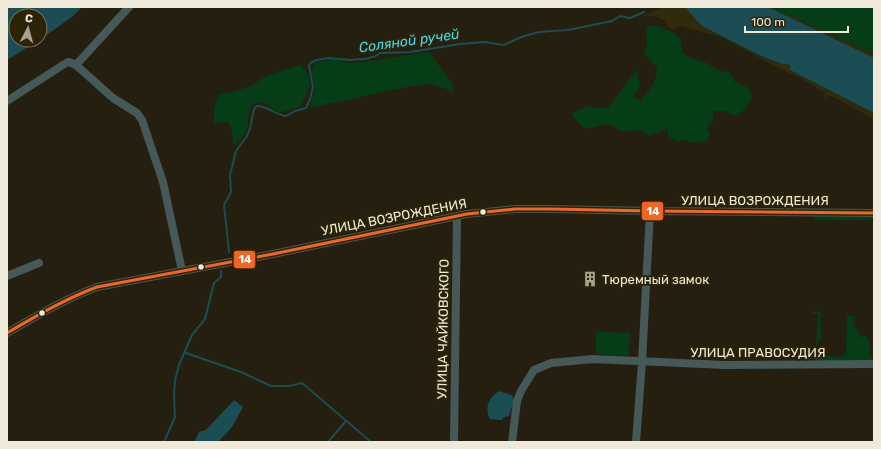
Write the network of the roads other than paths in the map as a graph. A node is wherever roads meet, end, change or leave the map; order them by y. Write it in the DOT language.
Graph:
graph roads {
  1 [pos="129,7"];
  2 [pos="76,65"];
  3 [pos="7,101"];
  4 [pos="650,211"];
  5 [pos="874,213"];
  6 [pos="457,217"];
  7 [pos="40,263"];
  8 [pos="182,271"];
  9 [pos="7,276"];
  10 [pos="7,334"];
  11 [pos="642,362"];
  12 [pos="874,364"];
  13 [pos="454,442"];
  14 [pos="512,442"];
  15 [pos="636,442"];
  1 -- 2 [label="street"];
  2 -- 3 [label="street"];
  2 -- 8 [label="street"];
  4 -- 5 [label="street, УЛИЦА ВОЗРОЖДЕНИЯ"];
  4 -- 6 [label="street, УЛИЦА ВОЗРОЖДЕНИЯ"];
  4 -- 11 [label="street"];
  6 -- 8 [label="street, УЛИЦА ВОЗРОЖДЕНИЯ"];
  6 -- 13 [label="street, УЛИЦА ЧАЙКОВСКОГО"];
  7 -- 9 [label="street"];
  8 -- 10 [label="street, УЛИЦА ВОЗРОЖДЕНИЯ"];
  11 -- 12 [label="street, УЛИЦА ПРАВОСУДИЯ"];
  11 -- 14 [label="street, УЛИЦА ПРАВОСУДИЯ"];
  11 -- 15 [label="street"];
}
